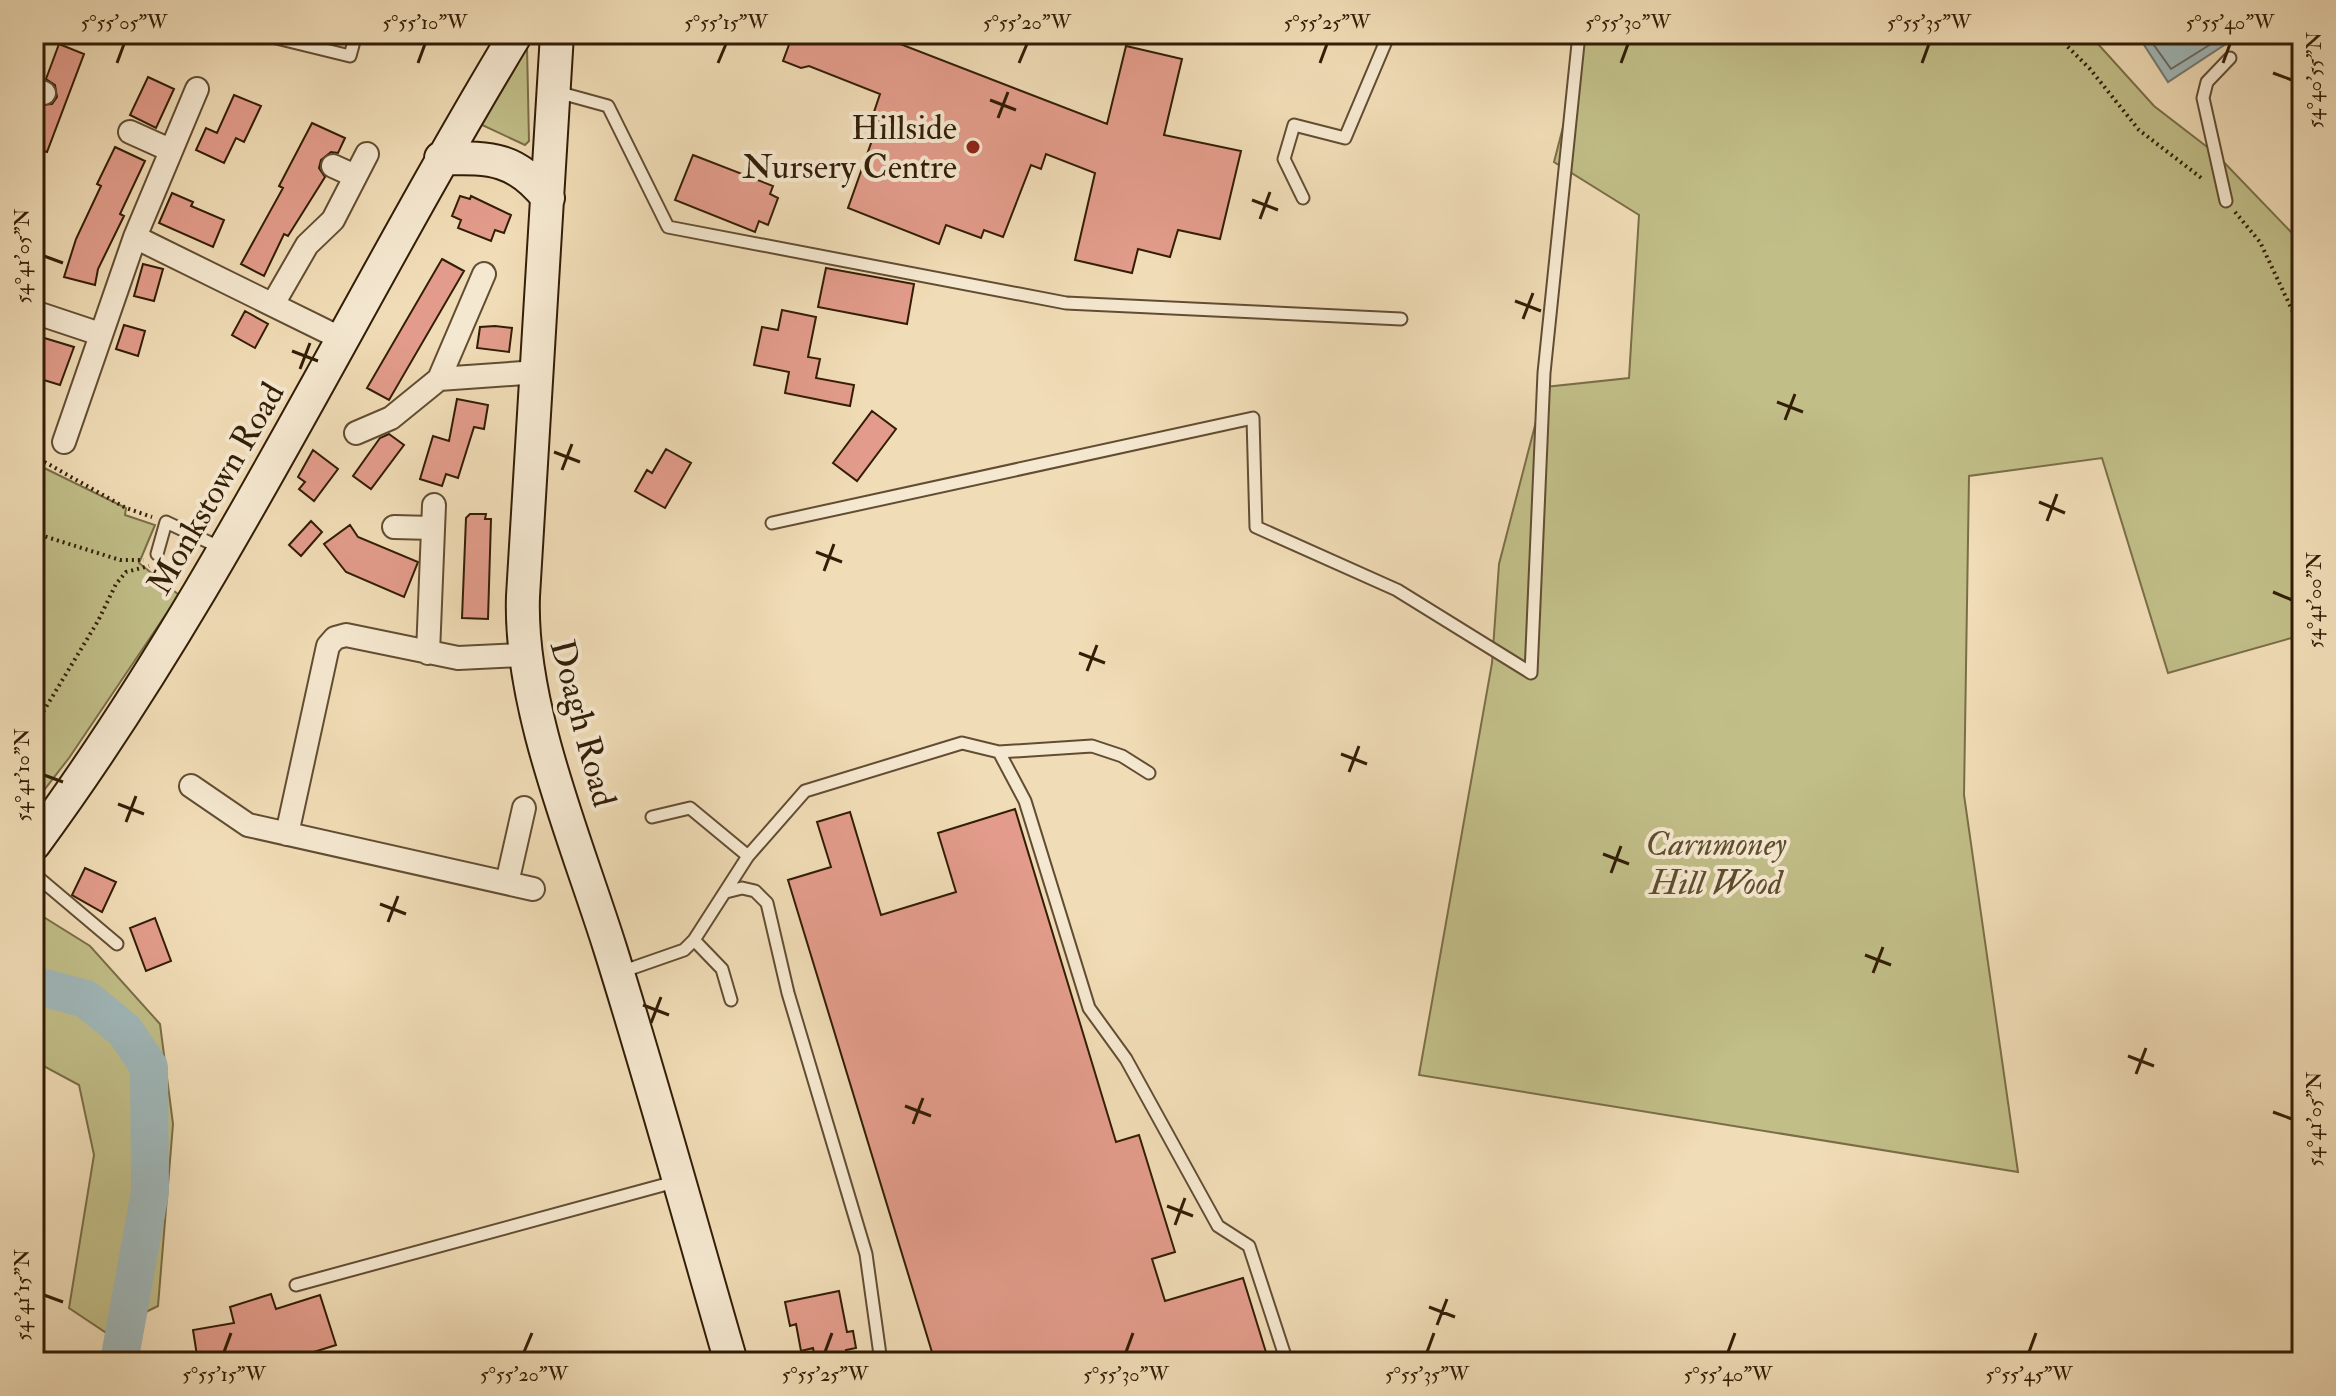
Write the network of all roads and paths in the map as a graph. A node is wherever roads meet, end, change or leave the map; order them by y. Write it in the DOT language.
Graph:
graph roads {
  1 [pos="260,34"];
  2 [pos="356,34"];
  3 [pos="516,34"];
  4 [pos="557,34"];
  5 [pos="1389,34"];
  6 [pos="1579,34"];
  7 [pos="2055,34"];
  8 [pos="2230,58"];
  9 [pos="197,89"];
  10 [pos="555,91"];
  11 [pos="130,132"];
  12 [pos="170,150"];
  13 [pos="367,154"];
  14 [pos="441,158"];
  15 [pos="333,166"];
  16 [pos="355,176"];
  17 [pos="548,198"];
  18 [pos="1303,198"];
  19 [pos="2226,201"];
  20 [pos="135,237"];
  21 [pos="484,274"];
  22 [pos="273,304"];
  23 [pos="34,312"];
  24 [pos="1401,319"];
  25 [pos="2302,331"];
  26 [pos="100,334"];
  27 [pos="342,339"];
  28 [pos="538,372"];
  29 [pos="439,379"];
  30 [pos="356,433"];
  31 [pos="64,442"];
  32 [pos="34,456"];
  33 [pos="434,505"];
  34 [pos="166,522"];
  35 [pos="772,523"];
  36 [pos="394,527"];
  37 [pos="433,528"];
  38 [pos="34,533"];
  39 [pos="225,550"];
  40 [pos="157,554"];
  41 [pos="428,653"];
  42 [pos="523,655"];
  43 [pos="34,727"];
  44 [pos="999,752"];
  45 [pos="1149,773"];
  46 [pos="191,786"];
  47 [pos="524,808"];
  48 [pos="652,817"];
  49 [pos="287,834"];
  50 [pos="34,844"];
  51 [pos="748,856"];
  52 [pos="34,874"];
  53 [pos="507,883"];
  54 [pos="533,889"];
  55 [pos="726,892"];
  56 [pos="694,940"];
  57 [pos="117,944"];
  58 [pos="618,973"];
  59 [pos="731,1000"];
  60 [pos="678,1180"];
  61 [pos="296,1285"];
  62 [pos="731,1362"];
  63 [pos="881,1362"];
  64 [pos="1287,1362"];
  1 -- 2 [label="lane"];
  3 -- 14 [label="main road, Monkstown Road"];
  4 -- 10 [label="main road, Doagh Road"];
  5 -- 18 [label="lane"];
  6 -- 35 [label="lane"];
  7 -- 19 [label="path"];
  8 -- 19 [label="lane"];
  9 -- 12 [label="street"];
  10 -- 17 [label="main road, Doagh Road"];
  10 -- 24 [label="lane"];
  11 -- 12 [label="street"];
  12 -- 20 [label="street"];
  13 -- 16 [label="street"];
  14 -- 17 [label="main road"];
  14 -- 27 [label="main road, Monkstown Road"];
  15 -- 16 [label="street"];
  16 -- 22 [label="street"];
  17 -- 28 [label="main road, Doagh Road"];
  19 -- 25 [label="path"];
  20 -- 22 [label="street"];
  20 -- 26 [label="street"];
  21 -- 29 [label="street"];
  22 -- 27 [label="street"];
  23 -- 26 [label="street"];
  26 -- 31 [label="street"];
  27 -- 39 [label="main road, Monkstown Road"];
  28 -- 29 [label="street"];
  28 -- 42 [label="main road, Doagh Road"];
  29 -- 30 [label="street"];
  32 -- 34 [label="path"];
  33 -- 37 [label="street"];
  34 -- 39 [label="lane"];
  34 -- 40 [label="lane"];
  36 -- 37 [label="street"];
  37 -- 41 [label="street"];
  38 -- 40 [label="path"];
  39 -- 50 [label="main road, Monkstown Road"];
  40 -- 43 [label="path"];
  41 -- 42 [label="street"];
  41 -- 49 [label="street"];
  42 -- 58 [label="main road, Doagh Road"];
  44 -- 45 [label="lane"];
  44 -- 51 [label="lane"];
  44 -- 64 [label="lane"];
  46 -- 49 [label="street"];
  47 -- 53 [label="street"];
  48 -- 51 [label="lane"];
  49 -- 53 [label="street"];
  51 -- 55 [label="lane"];
  52 -- 57 [label="lane"];
  53 -- 54 [label="street"];
  55 -- 56 [label="lane"];
  55 -- 63 [label="lane"];
  56 -- 58 [label="lane"];
  56 -- 59 [label="lane"];
  58 -- 60 [label="main road, Doagh Road"];
  60 -- 61 [label="lane"];
  60 -- 62 [label="main road, Doagh Road"];
}
